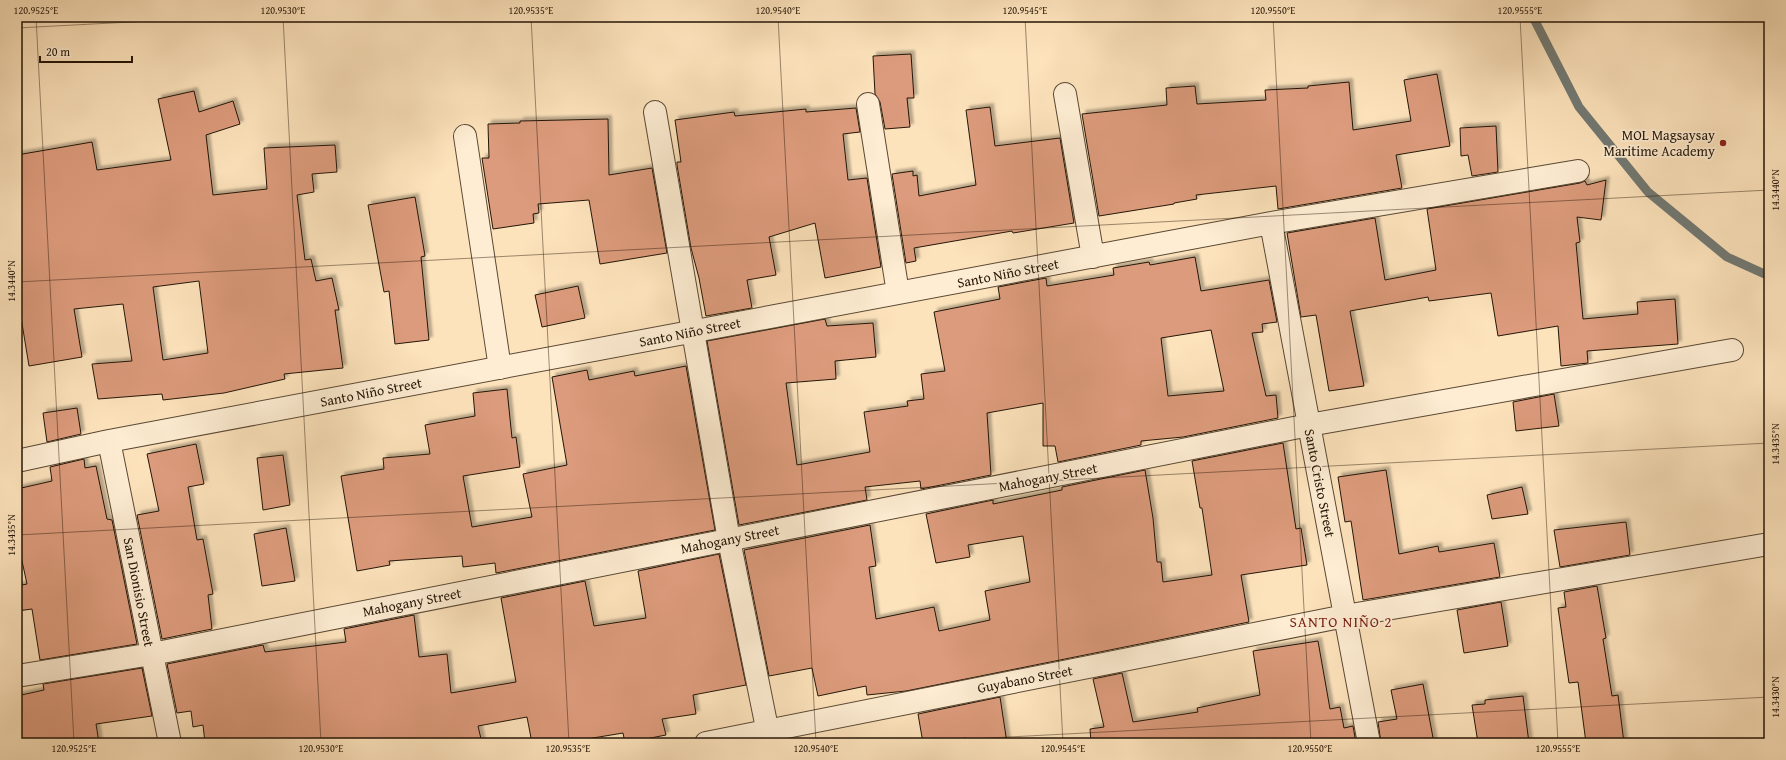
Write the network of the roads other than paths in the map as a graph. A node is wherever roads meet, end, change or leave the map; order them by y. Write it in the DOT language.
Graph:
graph roads {
  1 [pos="1065,94"];
  2 [pos="868,104"];
  3 [pos="655,112"];
  4 [pos="465,136"];
  5 [pos="1578,171"];
  6 [pos="1270,223"];
  7 [pos="1093,257"];
  8 [pos="898,293"];
  9 [pos="692,332"];
  10 [pos="1732,350"];
  11 [pos="500,368"];
  12 [pos="1309,426"];
  13 [pos="109,441"];
  14 [pos="17,461"];
  15 [pos="729,540"];
  16 [pos="1769,544"];
  17 [pos="1345,616"];
  18 [pos="152,654"];
  19 [pos="17,676"];
  20 [pos="769,737"];
  21 [pos="170,743"];
  22 [pos="706,743"];
  23 [pos="1369,743"];
  1 -- 7 [label="street"];
  2 -- 8 [label="street"];
  3 -- 9 [label="street"];
  4 -- 11 [label="street"];
  5 -- 6 [label="street, Santo Niño Street"];
  6 -- 7 [label="street, Santo Niño Street"];
  6 -- 12 [label="street, Santo Cristo Street"];
  7 -- 8 [label="street, Santo Niño Street"];
  8 -- 9 [label="street, Santo Niño Street"];
  9 -- 11 [label="street, Santo Niño Street"];
  9 -- 15 [label="street"];
  10 -- 12 [label="street, Mahogany Street"];
  11 -- 13 [label="street, Santo Niño Street"];
  12 -- 15 [label="street, Mahogany Street"];
  12 -- 17 [label="street, Santo Cristo Street"];
  13 -- 14 [label="street, Santo Niño Street"];
  13 -- 18 [label="street, San Dionisio Street"];
  15 -- 18 [label="street, Mahogany Street"];
  15 -- 20 [label="street"];
  16 -- 17 [label="street, Guyabano Street"];
  17 -- 20 [label="street, Guyabano Street"];
  17 -- 23 [label="street, Santo Cristo Street"];
  18 -- 19 [label="street, Mahogany Street"];
  18 -- 21 [label="street, San Dionisio Street"];
  20 -- 22 [label="street, Guyabano Street"];
}
